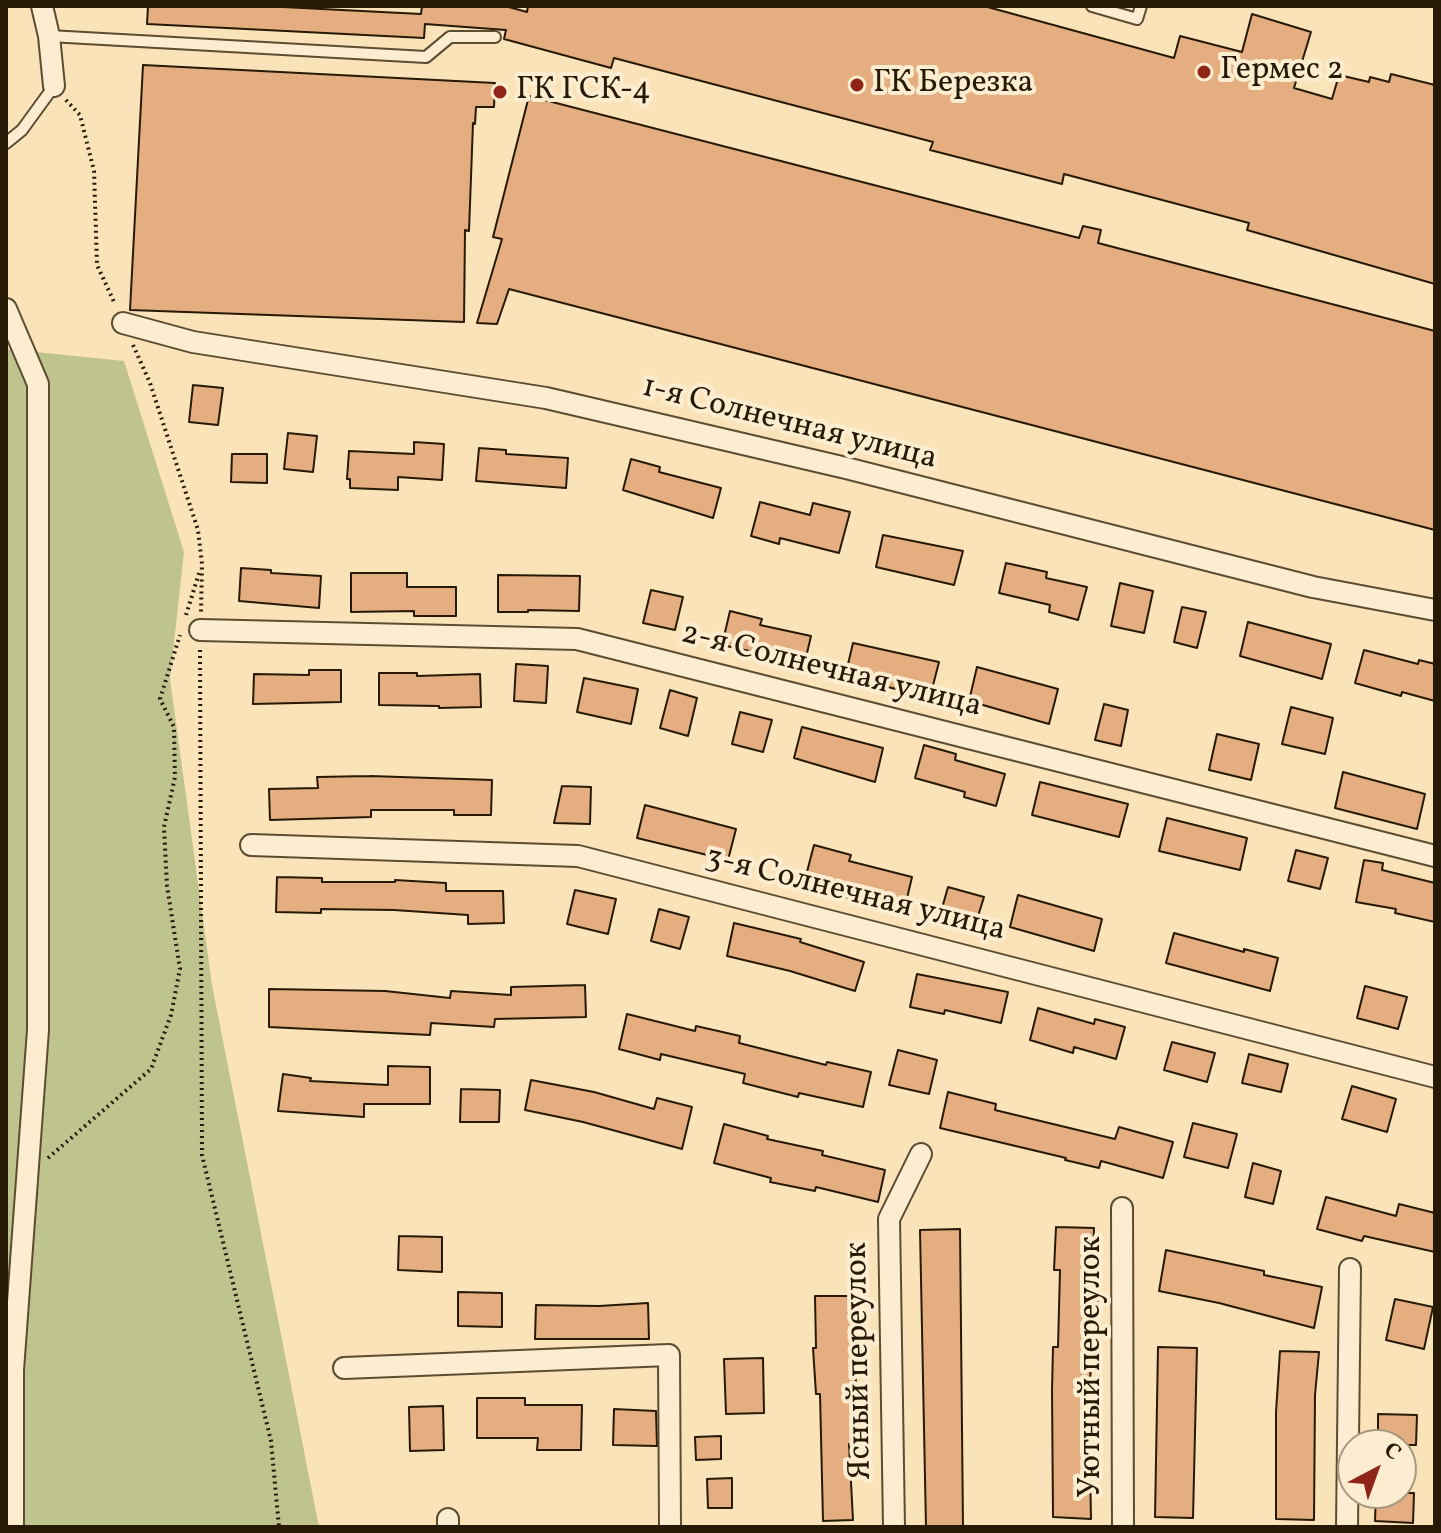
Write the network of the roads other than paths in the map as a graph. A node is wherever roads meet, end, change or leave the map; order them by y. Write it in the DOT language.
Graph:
graph roads {
  1 [pos="42,6"];
  2 [pos="1092,6"];
  3 [pos="1141,6"];
  4 [pos="49,36"];
  5 [pos="495,37"];
  6 [pos="54,86"];
  7 [pos="6,143"];
  8 [pos="6,309"];
  9 [pos="123,323"];
  10 [pos="1435,610"];
  11 [pos="189,626"];
  12 [pos="251,845"];
  13 [pos="1435,856"];
  14 [pos="1435,1077"];
  15 [pos="921,1154"];
  16 [pos="1122,1208"];
  17 [pos="1350,1269"];
  18 [pos="344,1368"];
  19 [pos="13,1527"];
  20 [pos="670,1527"];
  21 [pos="894,1527"];
  22 [pos="1123,1527"];
  23 [pos="1347,1527"];
  1 -- 4 [label="street"];
  2 -- 3 [label="lane"];
  4 -- 5 [label="lane"];
  4 -- 6 [label="street"];
  6 -- 7 [label="lane"];
  8 -- 19 [label="street"];
  9 -- 10 [label="street, 1-я Солнечная улица"];
  11 -- 13 [label="street, 2-я Солнечная улица"];
  12 -- 14 [label="street, 3-я Солнечная улица"];
  15 -- 21 [label="street, Ясный переулок"];
  16 -- 22 [label="street, Уютный переулок"];
  17 -- 23 [label="street"];
  18 -- 20 [label="street"];
}
